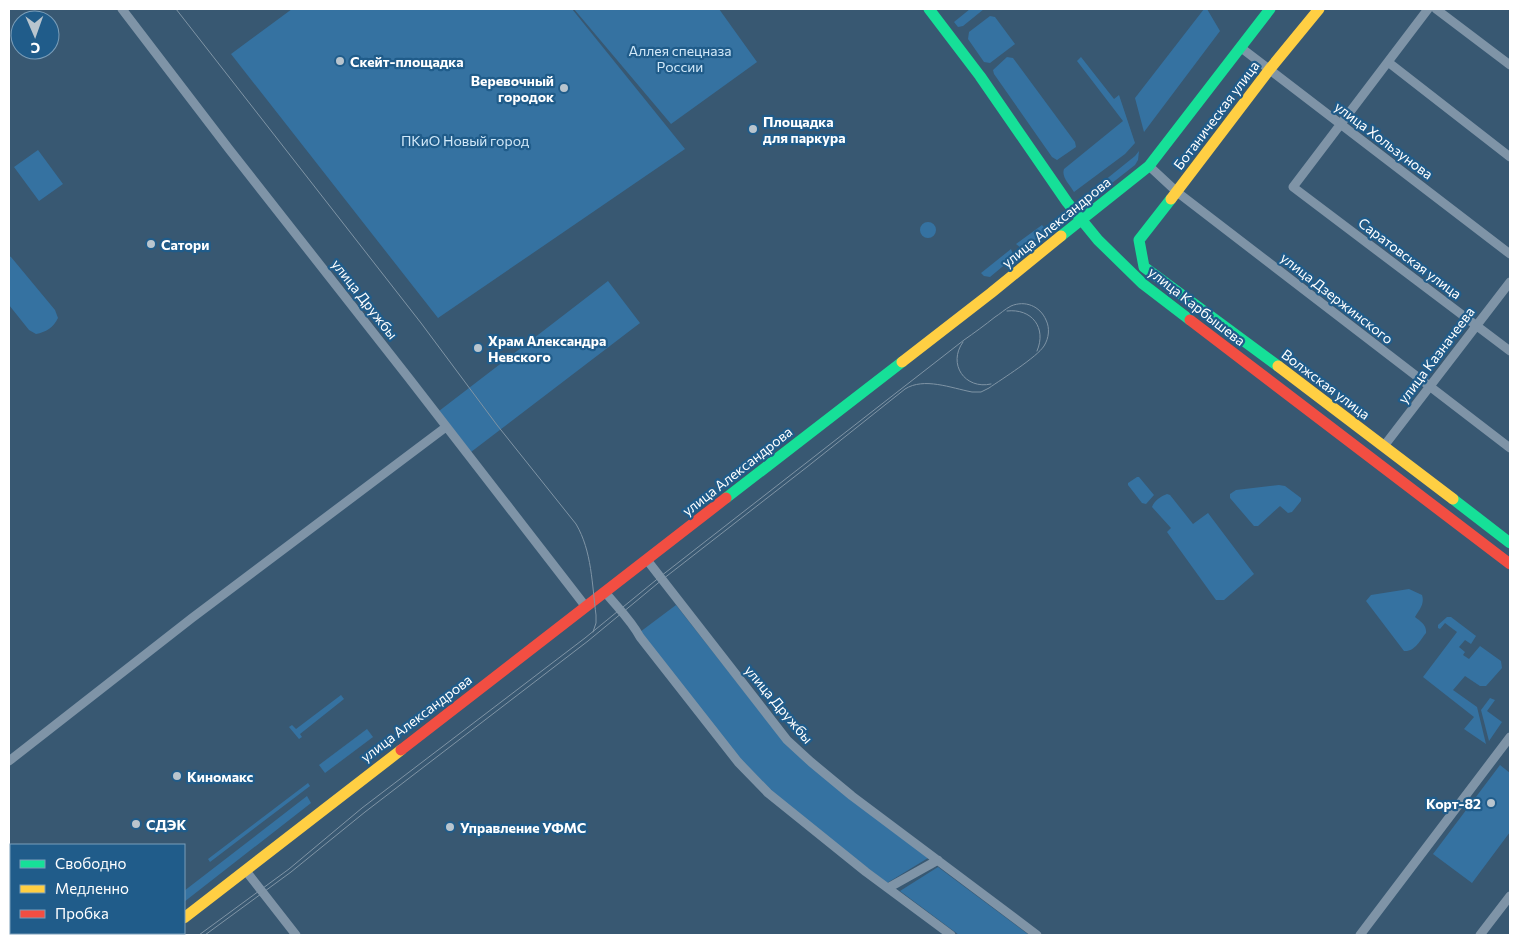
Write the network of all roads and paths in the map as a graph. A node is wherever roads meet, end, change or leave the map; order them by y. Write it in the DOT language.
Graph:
graph roads {
  1 [pos="122,9"];
  2 [pos="929,9"];
  3 [pos="1270,9"];
  4 [pos="1318,9"];
  5 [pos="1428,9"];
  6 [pos="1436,9"];
  7 [pos="1240,47"];
  8 [pos="1388,62"];
  9 [pos="1510,65"];
  10 [pos="1269,70"];
  11 [pos="1341,124"];
  12 [pos="1510,157"];
  13 [pos="1149,166"];
  14 [pos="1177,192"];
  15 [pos="1081,220"];
  16 [pos="1139,240"];
  17 [pos="1510,254"];
  18 [pos="1510,282"];
  19 [pos="1476,326"];
  20 [pos="1510,351"];
  21 [pos="1430,387"];
  22 [pos="446,427"];
  23 [pos="1384,446"];
  24 [pos="1510,448"];
  25 [pos="1510,543"];
  26 [pos="647,560"];
  27 [pos="1510,564"];
  28 [pos="605,592"];
  29 [pos="586,607"];
  30 [pos="1510,737"];
  31 [pos="9,761"];
  32 [pos="938,860"];
  33 [pos="246,871"];
  34 [pos="888,888"];
  35 [pos="1510,896"];
  36 [pos="185,917"];
  37 [pos="296,935"];
  38 [pos="951,935"];
  39 [pos="1037,935"];
  40 [pos="1360,935"];
  41 [pos="1480,935"];
  1 -- 22 [label="street, улица Дружбы"];
  2 -- 15 [label="street, улица Карбышева"];
  3 -- 7 [label="street, улица Александрова"];
  4 -- 10 [label="street, Ботаническая улица"];
  5 -- 8 [label="street"];
  6 -- 9 [label="street"];
  7 -- 10 [label="street, улица Хользунова"];
  7 -- 13 [label="street, улица Александрова"];
  8 -- 11 [label="street"];
  8 -- 12 [label="street"];
  10 -- 11 [label="street, улица Хользунова"];
  10 -- 14 [label="street, Ботаническая улица"];
  11 -- 17 [label="street, улица Хользунова"];
  11 -- 19 [label="street, Саратовская улица"];
  13 -- 14 [label="street, улица Дзержинского"];
  13 -- 15 [label="street, улица Александрова"];
  14 -- 16 [label="street, Ботаническая улица"];
  14 -- 21 [label="street, улица Дзержинского"];
  15 -- 26 [label="street, улица Александрова"];
  15 -- 27 [label="street, улица Карбышева"];
  16 -- 23 [label="street, Волжская улица"];
  18 -- 19 [label="street, улица Казначеева"];
  19 -- 20 [label="street, Саратовская улица"];
  19 -- 21 [label="street, улица Казначеева"];
  21 -- 23 [label="street, улица Казначеева"];
  21 -- 24 [label="street, улица Дзержинского"];
  22 -- 29 [label="street, улица Дружбы"];
  22 -- 31 [label="street"];
  23 -- 25 [label="street, Волжская улица"];
  26 -- 28 [label="street, улица Александрова"];
  26 -- 32 [label="street, улица Дружбы"];
  28 -- 29 [label="street, улица Александрова"];
  28 -- 34 [label="street"];
  29 -- 33 [label="street, улица Александрова"];
  30 -- 40 [label="street"];
  32 -- 34 [label="street"];
  32 -- 39 [label="street, улица Дружбы"];
  33 -- 36 [label="street, улица Александрова"];
  33 -- 37 [label="street"];
  34 -- 38 [label="street"];
  35 -- 41 [label="street"];
}
